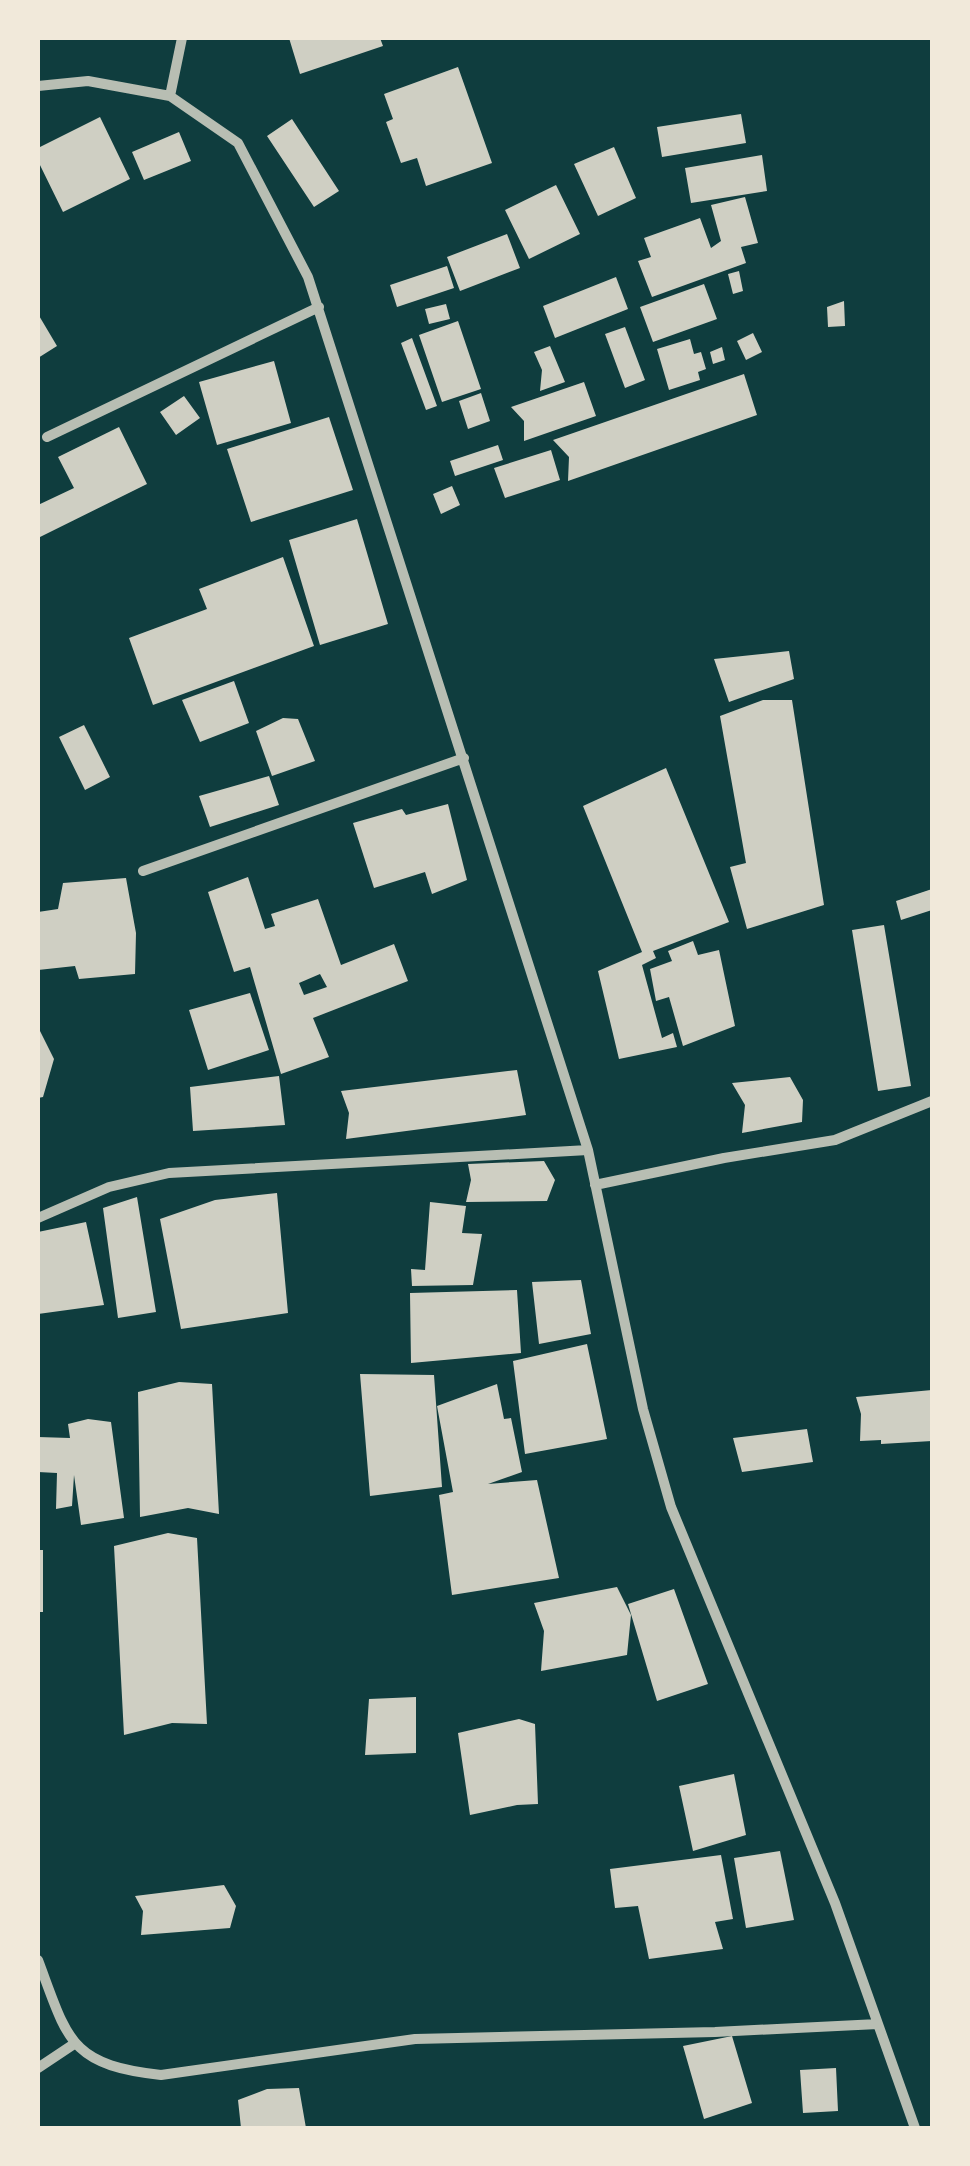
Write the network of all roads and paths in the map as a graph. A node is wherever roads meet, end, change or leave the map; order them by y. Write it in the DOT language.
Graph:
graph roads {
  1 [pos="182,38"];
  2 [pos="38,86"];
  3 [pos="170,96"];
  4 [pos="319,307"];
  5 [pos="47,437"];
  6 [pos="464,758"];
  7 [pos="143,872"];
  8 [pos="932,1101"];
  9 [pos="588,1150"];
  10 [pos="595,1186"];
  11 [pos="38,1218"];
  12 [pos="38,1960"];
  13 [pos="878,2024"];
  14 [pos="74,2044"];
  15 [pos="38,2068"];
  16 [pos="915,2128"];
  1 -- 3 [label="street"];
  2 -- 3 [label="street"];
  3 -- 4 [label="street"];
  4 -- 5 [label="street"];
  4 -- 6 [label="street"];
  6 -- 7 [label="street"];
  6 -- 9 [label="street"];
  8 -- 10 [label="street"];
  9 -- 10 [label="street"];
  9 -- 11 [label="street"];
  10 -- 13 [label="street"];
  12 -- 14 [label="street"];
  13 -- 14 [label="street"];
  13 -- 16 [label="street"];
  14 -- 15 [label="street"];
}
